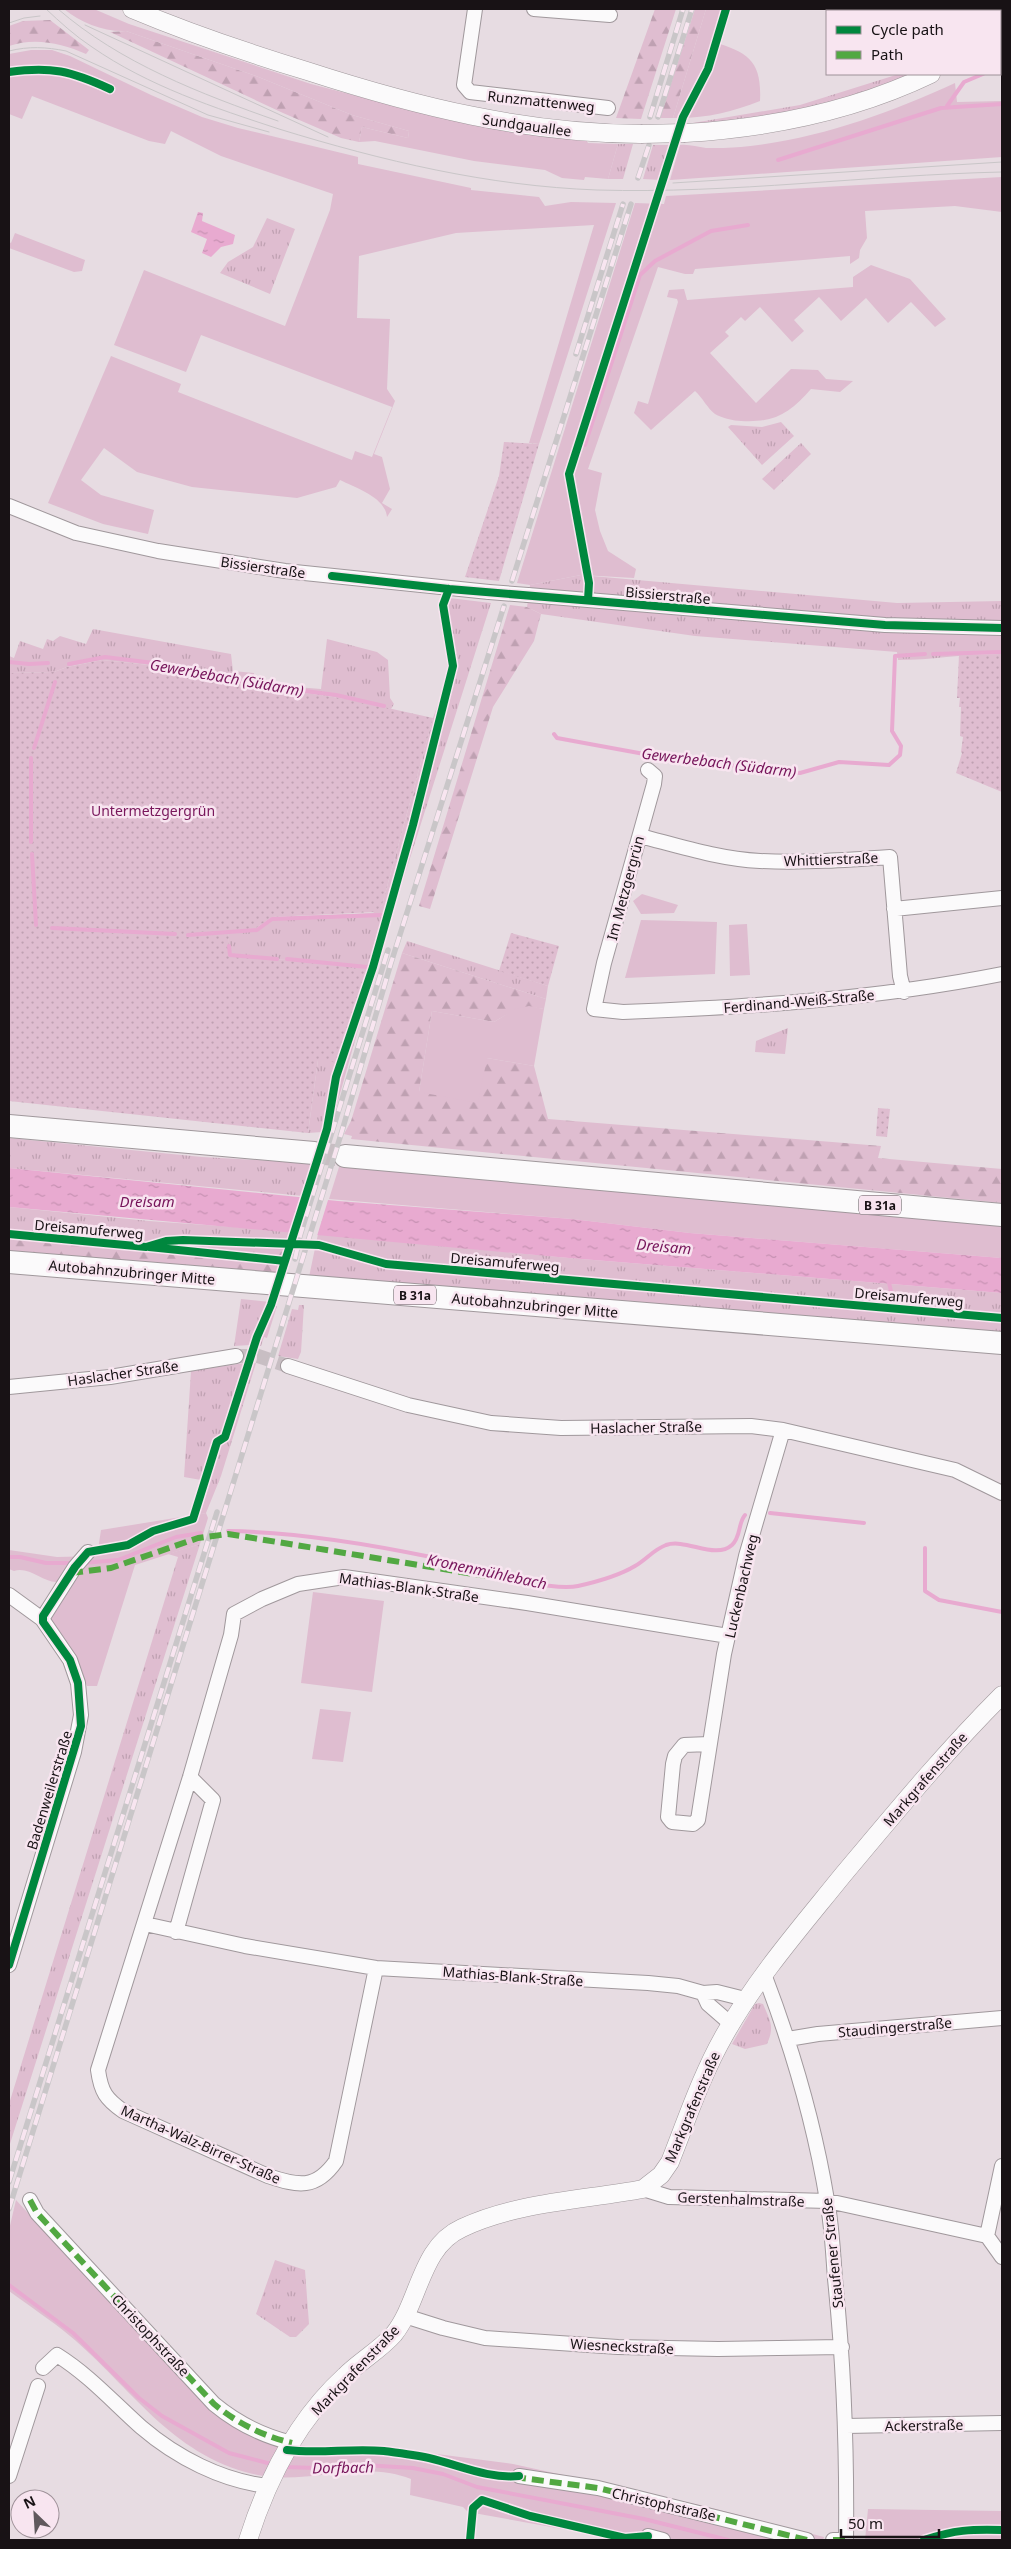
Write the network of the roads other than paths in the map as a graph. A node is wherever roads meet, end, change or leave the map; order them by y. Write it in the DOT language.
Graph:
graph roads {
  1 [pos="132,9"];
  2 [pos="475,9"];
  3 [pos="534,9"];
  4 [pos="610,15"];
  5 [pos="929,75"];
  6 [pos="608,108"];
  7 [pos="9,506"];
  8 [pos="1002,628"];
  9 [pos="648,770"];
  10 [pos="640,836"];
  11 [pos="1002,898"];
  12 [pos="894,909"];
  13 [pos="1002,974"];
  14 [pos="904,992"];
  15 [pos="594,1009"];
  16 [pos="9,1126"];
  17 [pos="314,1153"];
  18 [pos="345,1156"];
  19 [pos="1002,1215"];
  20 [pos="9,1262"];
  21 [pos="1002,1344"];
  22 [pos="236,1356"];
  23 [pos="288,1366"];
  24 [pos="9,1387"];
  25 [pos="783,1430"];
  26 [pos="1002,1493"];
  27 [pos="82,1558"];
  28 [pos="9,1596"];
  29 [pos="42,1619"];
  30 [pos="728,1636"];
  31 [pos="1002,1695"];
  32 [pos="709,1744"];
  33 [pos="190,1777"];
  34 [pos="144,1924"];
  35 [pos="176,1932"];
  36 [pos="9,1965"];
  37 [pos="376,1968"];
  38 [pos="764,1974"];
  39 [pos="703,1993"];
  40 [pos="745,1999"];
  41 [pos="1002,2018"];
  42 [pos="731,2024"];
  43 [pos="788,2039"];
  44 [pos="1002,2166"];
  45 [pos="643,2189"];
  46 [pos="30,2200"];
  47 [pos="828,2201"];
  48 [pos="987,2236"];
  49 [pos="1002,2257"];
  50 [pos="405,2316"];
  51 [pos="842,2347"];
  52 [pos="43,2368"];
  53 [pos="38,2386"];
  54 [pos="1002,2423"];
  55 [pos="846,2426"];
  56 [pos="279,2465"];
  57 [pos="9,2476"];
  58 [pos="519,2476"];
  59 [pos="648,2536"];
  60 [pos="248,2540"];
  61 [pos="663,2540"];
  62 [pos="807,2540"];
  63 [pos="833,2540"];
  64 [pos="846,2540"];
  1 -- 5 [label="street, Sundgauallee, bridge"];
  2 -- 6 [label="street, Runzmattenweg"];
  3 -- 4 [label="street"];
  7 -- 8 [label="street, Bissierstraße, bridge"];
  9 -- 10 [label="street, Im Metzgergrün"];
  10 -- 12 [label="street, Whittierstraße"];
  10 -- 15 [label="street, Im Metzgergrün"];
  11 -- 12 [label="street"];
  12 -- 14 [label="street, Whittierstraße"];
  13 -- 14 [label="street, Ferdinand-Weiß-Straße"];
  14 -- 15 [label="street, Ferdinand-Weiß-Straße"];
  16 -- 17 [label="highway"];
  18 -- 19 [label="highway, B 31a"];
  20 -- 21 [label="highway, Autobahnzubringer Mitte / B 31a"];
  22 -- 24 [label="street, Haslacher Straße"];
  23 -- 25 [label="street, Haslacher Straße"];
  25 -- 26 [label="street, Haslacher Straße"];
  25 -- 30 [label="street, Luckenbachweg"];
  27 -- 29 [label="street"];
  28 -- 29 [label="street, Badenweilerstraße"];
  29 -- 36 [label="street, Badenweilerstraße"];
  30 -- 32 [label="street, Luckenbachweg"];
  30 -- 33 [label="street, Mathias-Blank-Straße"];
  31 -- 38 [label="street, Markgrafenstraße"];
  32 -- 32 [label="street, Luckenbachweg"];
  33 -- 34 [label="street, Mathias-Blank-Straße"];
  33 -- 35 [label="street"];
  34 -- 35 [label="street, Mathias-Blank-Straße"];
  34 -- 37 [label="street, Martha-Walz-Birrer-Straße"];
  35 -- 37 [label="street, Mathias-Blank-Straße"];
  37 -- 39 [label="street, Mathias-Blank-Straße"];
  38 -- 40 [label="street, Markgrafenstraße"];
  38 -- 43 [label="street, Staufener Straße"];
  39 -- 40 [label="street, Mathias-Blank-Straße"];
  39 -- 42 [label="street"];
  40 -- 42 [label="street, Markgrafenstraße"];
  41 -- 43 [label="street, Staudingerstraße"];
  42 -- 45 [label="street, Markgrafenstraße"];
  43 -- 47 [label="street, Staufener Straße"];
  44 -- 48 [label="street"];
  45 -- 47 [label="street, Gerstenhalmstraße"];
  45 -- 50 [label="street, Markgrafenstraße"];
  46 -- 56 [label="street, Christophstraße"];
  47 -- 48 [label="street, Gerstenhalmstraße"];
  47 -- 51 [label="street, Staufener Straße"];
  48 -- 49 [label="street"];
  50 -- 51 [label="street, Wiesneckstraße"];
  50 -- 56 [label="street, Markgrafenstraße"];
  51 -- 55 [label="street, Staufener Straße"];
  52 -- 56 [label="street"];
  53 -- 57 [label="street"];
  54 -- 55 [label="street, Ackerstraße"];
  55 -- 64 [label="street, Staufener Straße"];
  56 -- 60 [label="street, Markgrafenstraße"];
  58 -- 62 [label="street, Christophstraße"];
  59 -- 61 [label="street"];
  63 -- 64 [label="street"];
}
